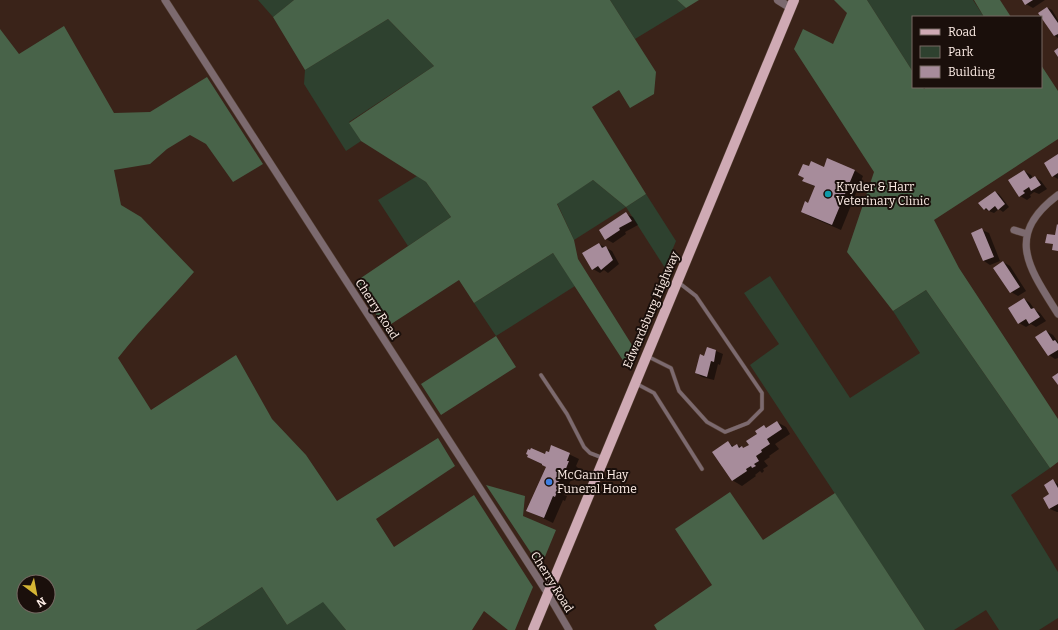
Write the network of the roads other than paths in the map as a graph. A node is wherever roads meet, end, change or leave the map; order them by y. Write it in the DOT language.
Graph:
graph roads {
  1 [pos="165,0"];
  2 [pos="778,0"];
  3 [pos="792,4"];
  4 [pos="1058,195"];
  5 [pos="1014,230"];
  6 [pos="1027,234"];
  7 [pos="677,281"];
  8 [pos="1058,314"];
  9 [pos="646,356"];
  10 [pos="541,375"];
  11 [pos="635,383"];
  12 [pos="604,459"];
  13 [pos="702,468"];
  14 [pos="548,594"];
  15 [pos="533,630"];
  16 [pos="569,630"];
  1 -- 14 [label="street, Cherry Road"];
  2 -- 3 [label="street"];
  3 -- 7 [label="main road, Edwardsburg Highway"];
  4 -- 6 [label="street"];
  5 -- 6 [label="street"];
  6 -- 8 [label="street"];
  7 -- 9 [label="main road, Edwardsburg Highway"];
  7 -- 9 [label="lane"];
  9 -- 11 [label="main road, Edwardsburg Highway"];
  10 -- 12 [label="lane"];
  11 -- 12 [label="main road, Edwardsburg Highway"];
  11 -- 13 [label="lane"];
  12 -- 14 [label="main road, Edwardsburg Highway"];
  14 -- 15 [label="main road, Edwardsburg Highway"];
  14 -- 16 [label="street, Cherry Road"];
}
